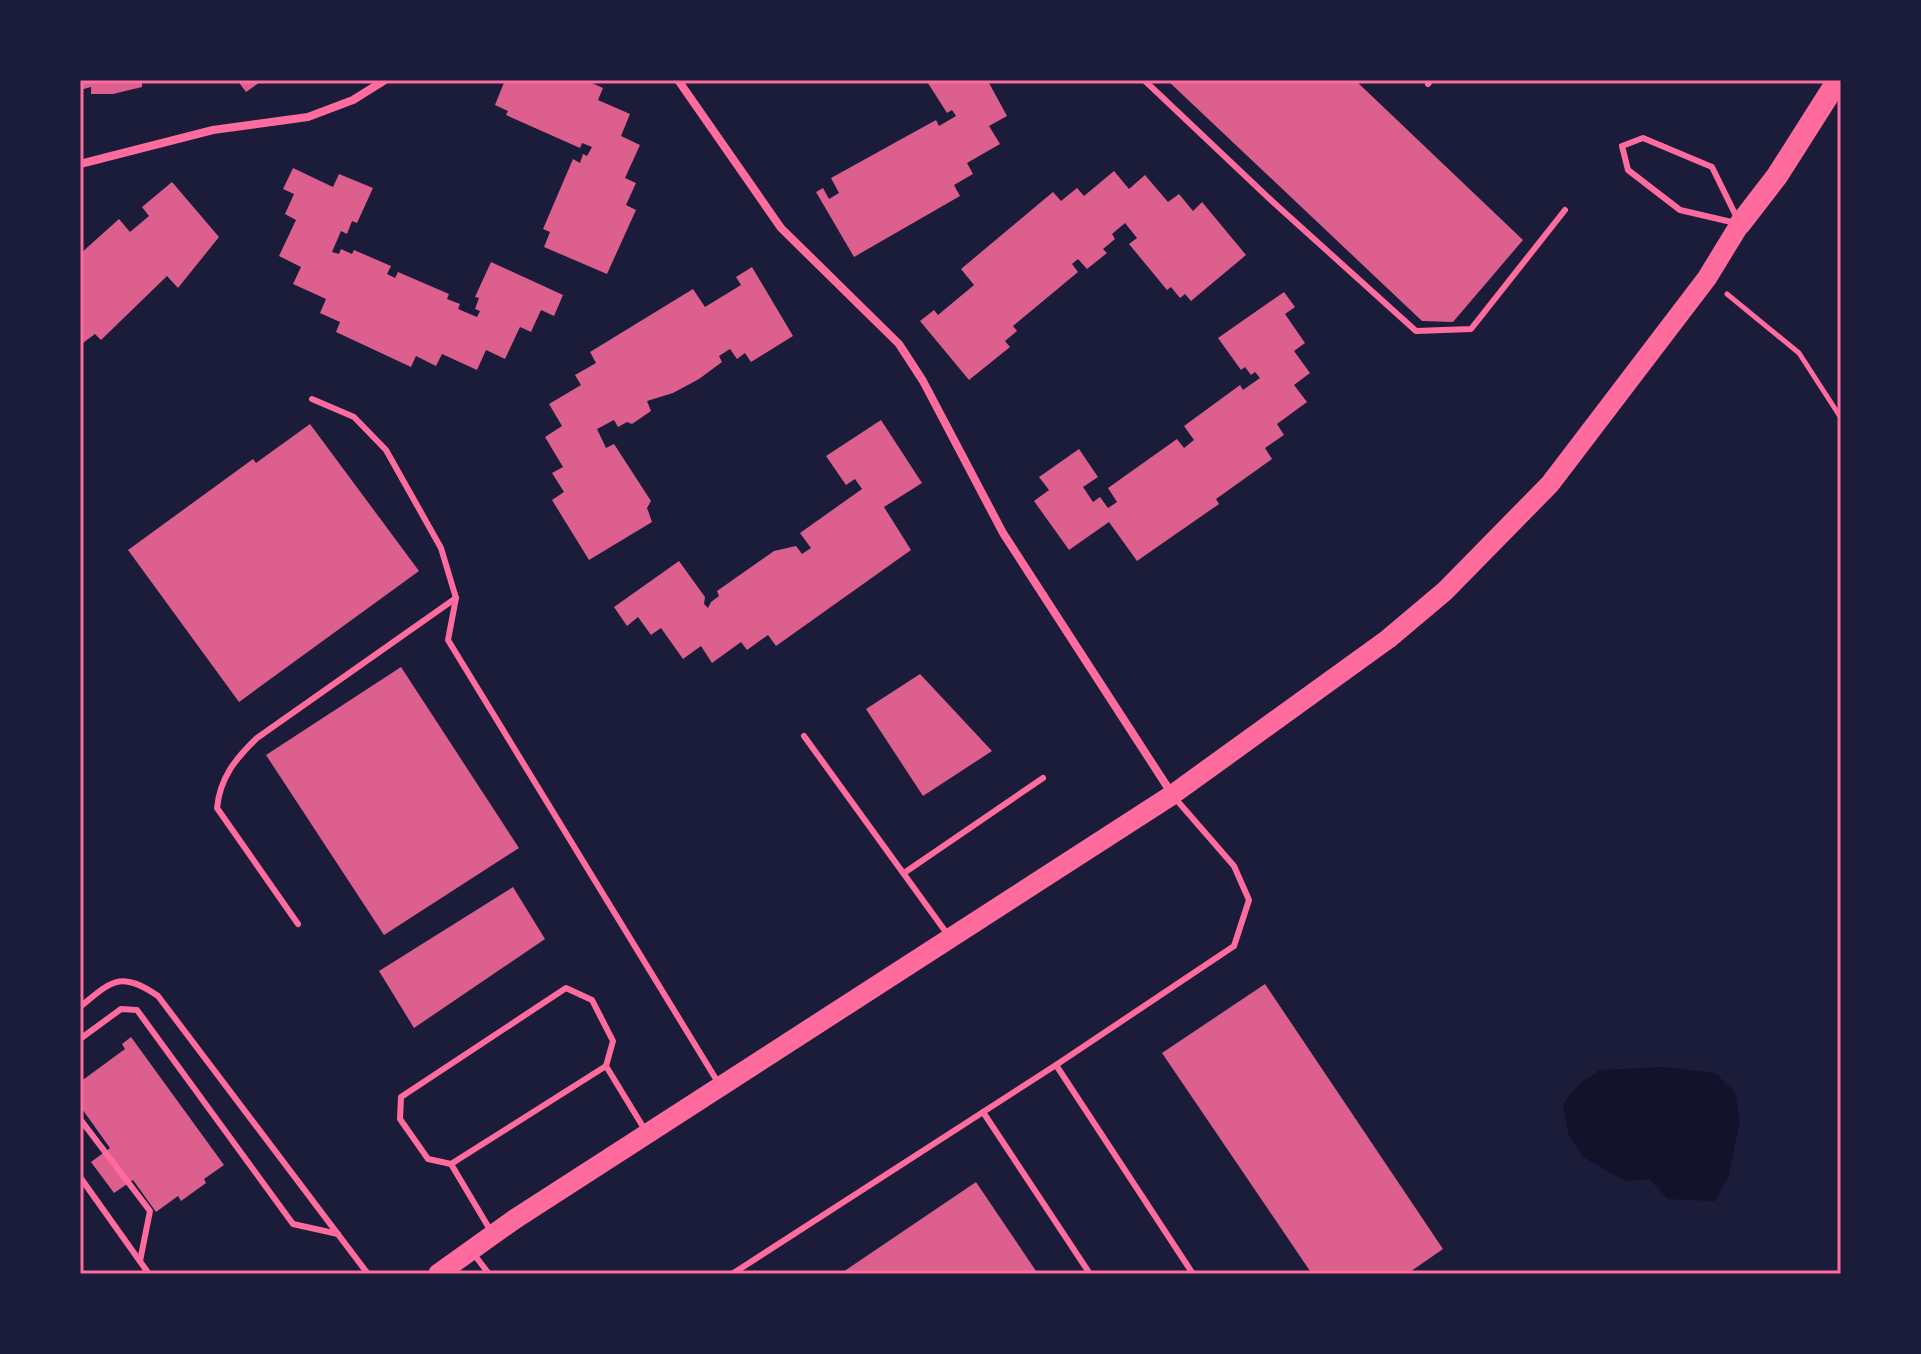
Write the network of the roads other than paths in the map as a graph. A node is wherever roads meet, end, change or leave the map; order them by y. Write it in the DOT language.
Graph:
graph roads {
  1 [pos="385,80"];
  2 [pos="678,80"];
  3 [pos="1144,80"];
  4 [pos="1838,80"];
  5 [pos="80,164"];
  6 [pos="1565,210"];
  7 [pos="1740,224"];
  8 [pos="312,399"];
  9 [pos="456,598"];
  10 [pos="804,736"];
  11 [pos="1043,778"];
  12 [pos="1172,795"];
  13 [pos="904,873"];
  14 [pos="298,924"];
  15 [pos="950,938"];
  16 [pos="80,1007"];
  17 [pos="80,1039"];
  18 [pos="1056,1065"];
  19 [pos="606,1066"];
  20 [pos="721,1087"];
  21 [pos="983,1112"];
  22 [pos="80,1119"];
  23 [pos="647,1133"];
  24 [pos="451,1164"];
  25 [pos="80,1177"];
  26 [pos="338,1234"];
  27 [pos="492,1234"];
  28 [pos="471,1250"];
  29 [pos="140,1261"];
  30 [pos="149,1274"];
  31 [pos="368,1274"];
  32 [pos="438,1274"];
  33 [pos="489,1274"];
  34 [pos="732,1274"];
  35 [pos="1090,1274"];
  36 [pos="1193,1274"];
  1 -- 5 [label="street"];
  2 -- 12 [label="street"];
  3 -- 6 [label="lane"];
  4 -- 7 [label="highway"];
  7 -- 7 [label="lane"];
  7 -- 12 [label="main road"];
  8 -- 9 [label="lane"];
  9 -- 14 [label="lane"];
  9 -- 20 [label="lane"];
  10 -- 13 [label="lane"];
  11 -- 13 [label="lane"];
  12 -- 15 [label="main road"];
  12 -- 18 [label="lane"];
  13 -- 15 [label="lane"];
  15 -- 20 [label="main road"];
  16 -- 26 [label="lane"];
  17 -- 26 [label="lane"];
  18 -- 21 [label="lane"];
  18 -- 36 [label="lane"];
  19 -- 23 [label="lane"];
  19 -- 24 [label="lane"];
  19 -- 24 [label="lane"];
  20 -- 23 [label="main road"];
  21 -- 34 [label="lane"];
  21 -- 35 [label="lane"];
  22 -- 29 [label="lane"];
  23 -- 27 [label="main road"];
  24 -- 27 [label="lane"];
  25 -- 29 [label="lane"];
  26 -- 31 [label="lane"];
  27 -- 28 [label="main road"];
  28 -- 32 [label="main road"];
  28 -- 33 [label="lane"];
  29 -- 30 [label="lane"];
}
